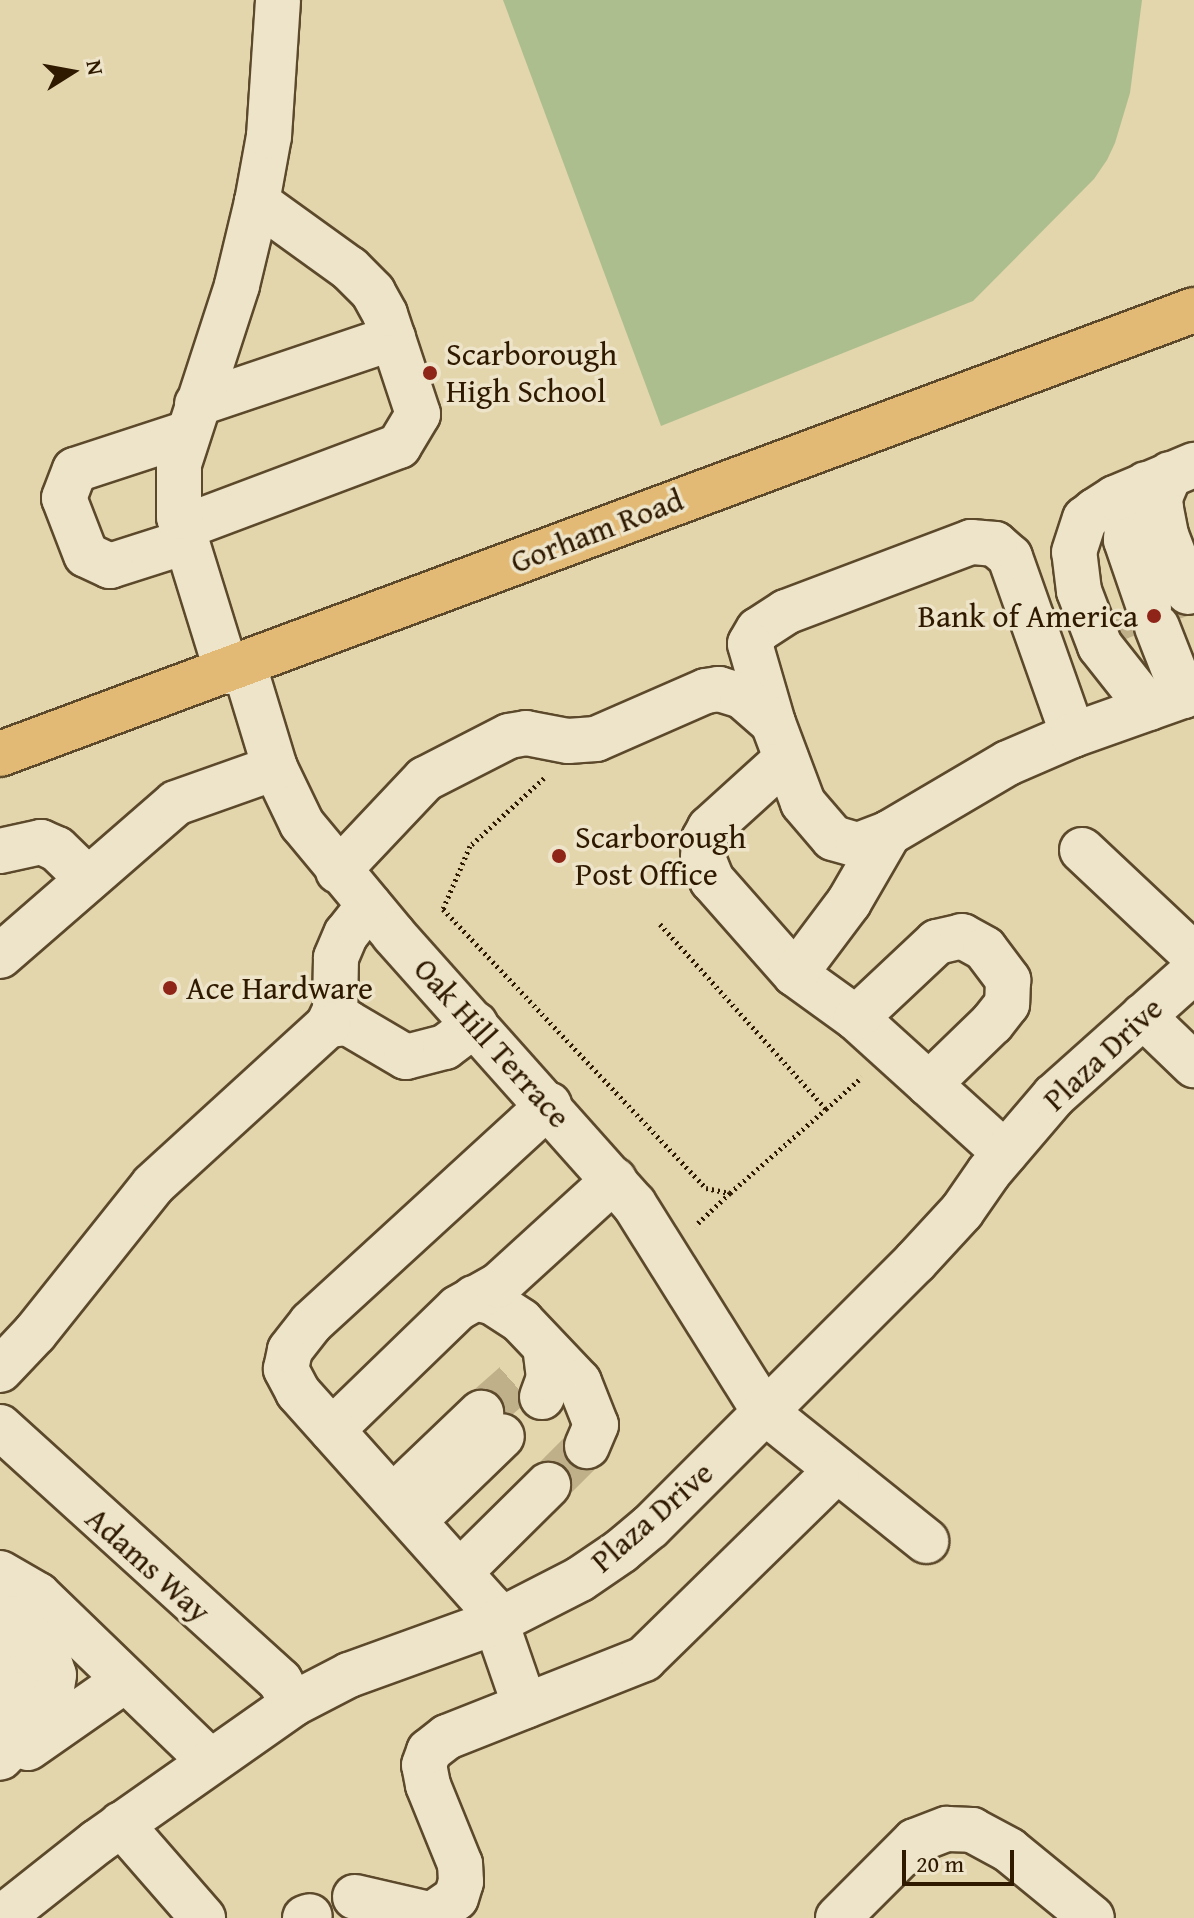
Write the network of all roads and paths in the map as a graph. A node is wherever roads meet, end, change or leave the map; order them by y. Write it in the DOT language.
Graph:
graph roads {
  1 [pos="278,0"];
  2 [pos="257,202"];
  3 [pos="1194,310"];
  4 [pos="393,338"];
  5 [pos="192,418"];
  6 [pos="1159,479"];
  7 [pos="183,535"];
  8 [pos="1154,615"];
  9 [pos="235,669"];
  10 [pos="1180,691"];
  11 [pos="1073,735"];
  12 [pos="568,741"];
  13 [pos="780,741"];
  14 [pos="0,754"];
  15 [pos="275,768"];
  16 [pos="889,833"];
  17 [pos="1082,850"];
  18 [pos="0,851"];
  19 [pos="338,871"];
  20 [pos="88,879"];
  21 [pos="369,905"];
  22 [pos="660,924"];
  23 [pos="1194,955"];
  24 [pos="0,956"];
  25 [pos="1194,971"];
  26 [pos="795,974"];
  27 [pos="1143,1016"];
  28 [pos="856,1018"];
  29 [pos="475,1024"];
  30 [pos="328,1025"];
  31 [pos="1194,1065"];
  32 [pos="867,1073"];
  33 [pos="929,1084"];
  34 [pos="549,1105"];
  35 [pos="826,1109"];
  36 [pos="1005,1153"];
  37 [pos="614,1180"];
  38 [pos="730,1193"];
  39 [pos="690,1232"];
  40 [pos="491,1305"];
  41 [pos="0,1370"];
  42 [pos="764,1411"];
  43 [pos="492,1425"];
  44 [pos="0,1427"];
  45 [pos="332,1430"];
  46 [pos="587,1446"];
  47 [pos="837,1470"];
  48 [pos="548,1485"];
  49 [pos="403,1509"];
  50 [pos="926,1541"];
  51 [pos="460,1572"];
  52 [pos="0,1573"];
  53 [pos="7,1613"];
  54 [pos="498,1621"];
  55 [pos="124,1681"];
  56 [pos="293,1704"];
  57 [pos="525,1706"];
  58 [pos="0,1741"];
  59 [pos="0,1758"];
  60 [pos="210,1761"];
  61 [pos="0,1767"];
  62 [pos="121,1824"];
  63 [pos="358,1903"];
  64 [pos="855,1913"];
  65 [pos="1077,1913"];
  66 [pos="421,1917"];
  67 [pos="1,1918"];
  68 [pos="203,1918"];
  1 -- 2 [label="street, Oak Hill Terrace"];
  2 -- 4 [label="street"];
  2 -- 5 [label="street, Oak Hill Terrace"];
  3 -- 9 [label="main road, Gorham Road"];
  4 -- 5 [label="street"];
  4 -- 7 [label="street"];
  5 -- 7 [label="street, Oak Hill Terrace"];
  5 -- 7 [label="street"];
  6 -- 8 [label="street"];
  6 -- 8 [label="street"];
  6 -- 10 [label="street"];
  7 -- 9 [label="street, Oak Hill Terrace"];
  8 -- 10 [label="street"];
  8 -- 10 [label="street"];
  9 -- 14 [label="main road, Gorham Road"];
  9 -- 15 [label="street, Oak Hill Terrace"];
  10 -- 11 [label="street"];
  11 -- 13 [label="street"];
  11 -- 16 [label="street"];
  12 -- 13 [label="street"];
  12 -- 19 [label="street"];
  12 -- 38 [label="path"];
  13 -- 16 [label="street"];
  13 -- 26 [label="street"];
  15 -- 19 [label="street, Oak Hill Terrace"];
  15 -- 20 [label="street"];
  16 -- 26 [label="street"];
  17 -- 23 [label="street"];
  18 -- 20 [label="street"];
  19 -- 21 [label="street, Oak Hill Terrace"];
  20 -- 24 [label="street"];
  21 -- 29 [label="street, Oak Hill Terrace"];
  21 -- 30 [label="street"];
  22 -- 35 [label="path"];
  25 -- 27 [label="street, Plaza Drive"];
  26 -- 28 [label="street"];
  27 -- 31 [label="street"];
  27 -- 36 [label="street, Plaza Drive"];
  28 -- 33 [label="street"];
  28 -- 33 [label="street"];
  29 -- 30 [label="street"];
  29 -- 34 [label="street, Oak Hill Terrace"];
  30 -- 41 [label="street"];
  32 -- 35 [label="path"];
  33 -- 36 [label="street"];
  34 -- 37 [label="street, Oak Hill Terrace"];
  34 -- 45 [label="street"];
  35 -- 38 [label="path"];
  36 -- 42 [label="street, Plaza Drive"];
  37 -- 40 [label="street"];
  37 -- 42 [label="street, Oak Hill Terrace"];
  38 -- 39 [label="path"];
  40 -- 45 [label="street"];
  40 -- 46 [label="street"];
  42 -- 47 [label="street, Oak Hill Terrace"];
  42 -- 54 [label="street, Plaza Drive"];
  43 -- 49 [label="street"];
  44 -- 56 [label="street, Adams Way"];
  45 -- 49 [label="street"];
  47 -- 50 [label="street, Oak Hill Terrace"];
  47 -- 57 [label="street"];
  48 -- 51 [label="street"];
  49 -- 51 [label="street"];
  51 -- 54 [label="street"];
  52 -- 55 [label="street"];
  53 -- 58 [label="street"];
  53 -- 59 [label="street"];
  54 -- 56 [label="street, Plaza Drive"];
  54 -- 57 [label="street"];
  55 -- 60 [label="street"];
  55 -- 61 [label="street"];
  56 -- 60 [label="street, Plaza Drive"];
  57 -- 66 [label="street"];
  60 -- 62 [label="street, Plaza Drive"];
  62 -- 67 [label="street, Plaza Drive"];
  62 -- 68 [label="street"];
  63 -- 66 [label="street"];
  64 -- 65 [label="street"];
}
